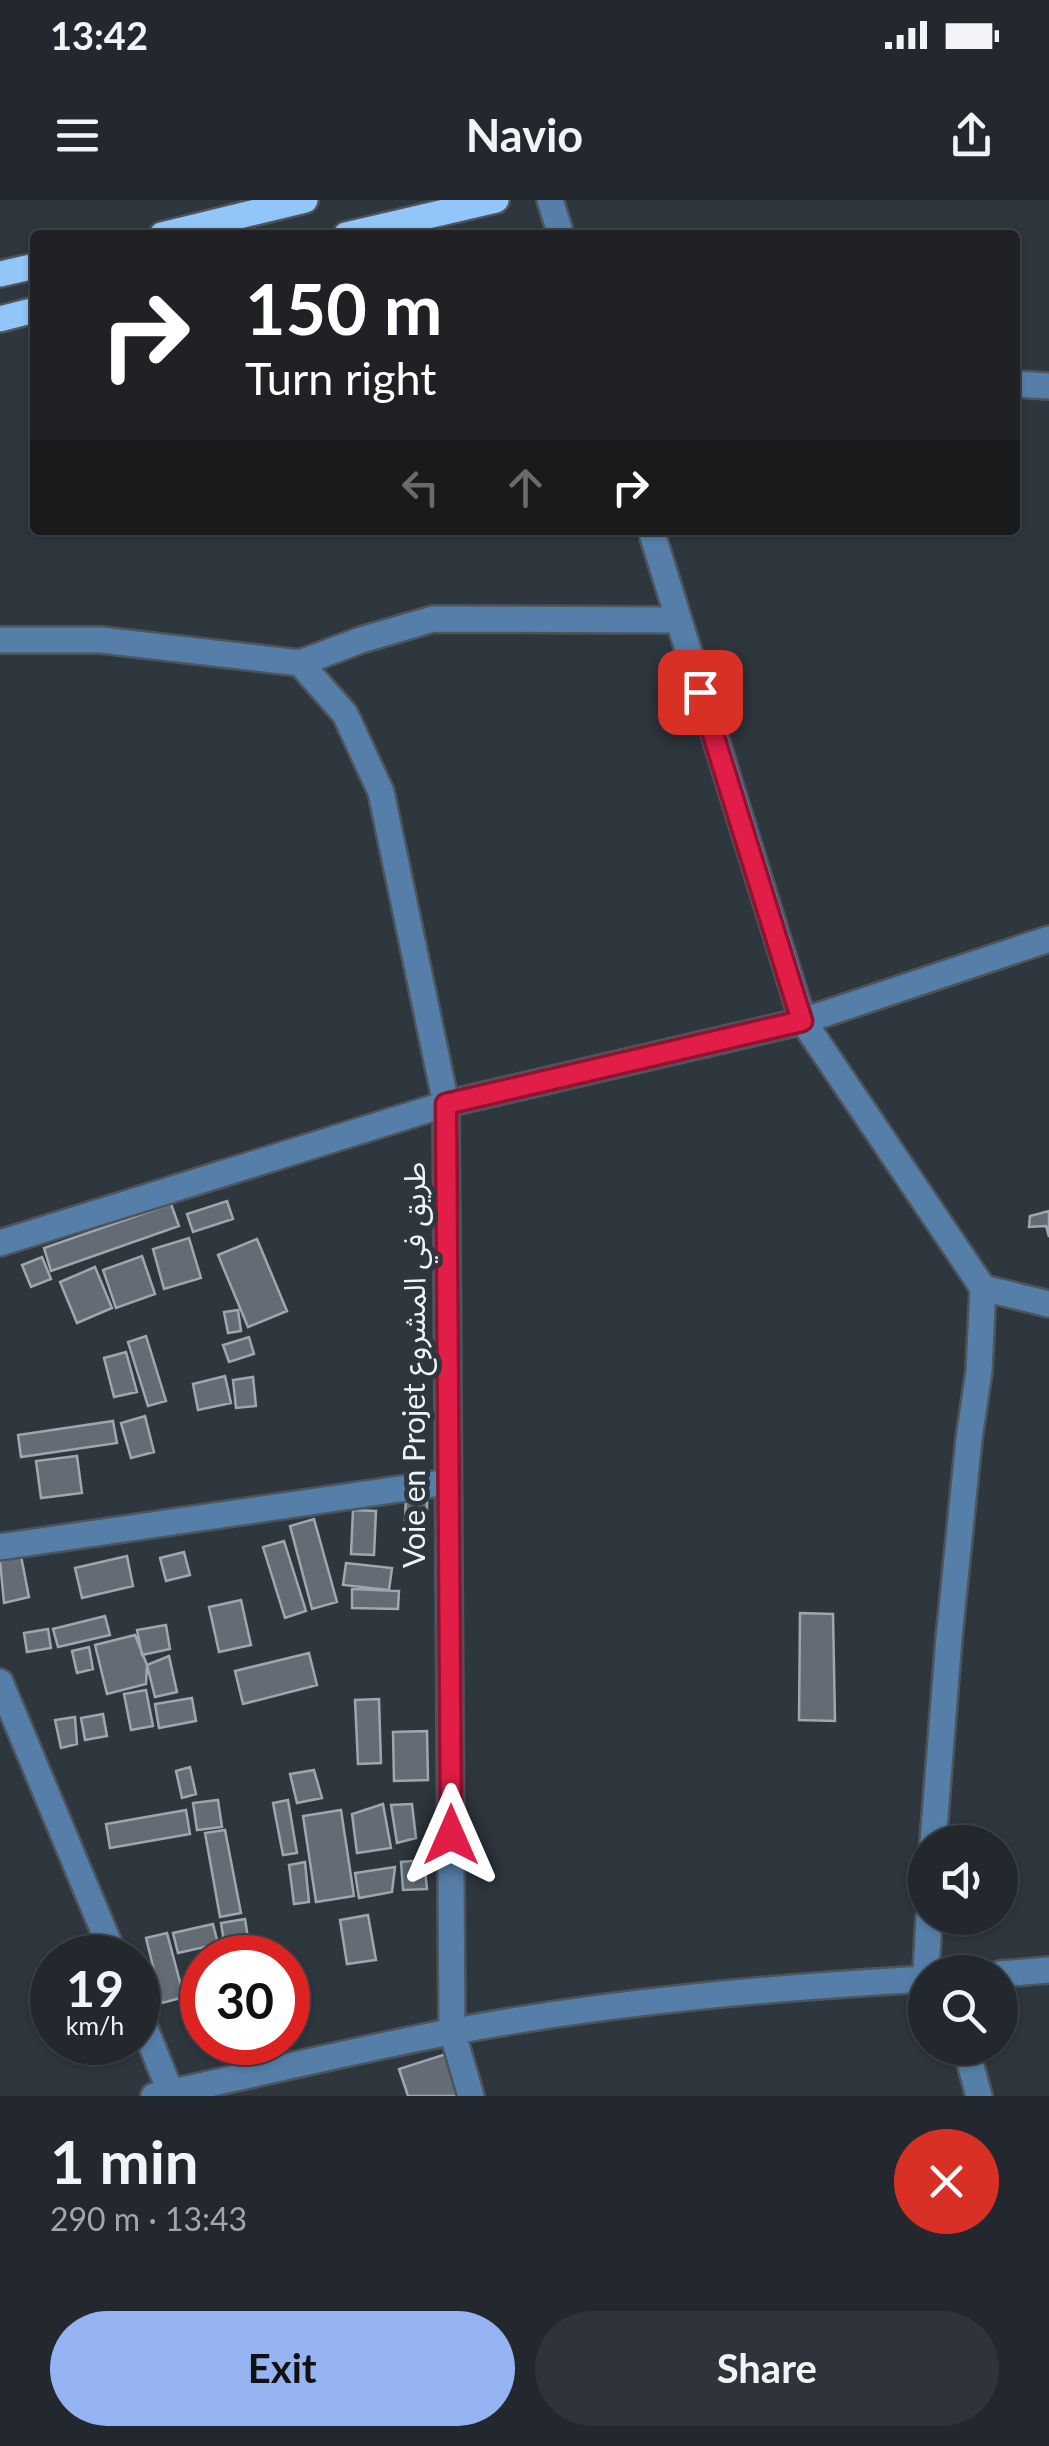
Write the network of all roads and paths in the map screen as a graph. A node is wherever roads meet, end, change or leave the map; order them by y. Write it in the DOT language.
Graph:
graph roads {
  1 [pos="305,200"];
  2 [pos="496,200"];
  3 [pos="550,200"];
  4 [pos="182,230"];
  5 [pos="367,230"];
  6 [pos="559,230"];
  7 [pos="30,267"];
  8 [pos="0,274"];
  9 [pos="30,311"];
  10 [pos="0,319"];
  11 [pos="1020,384"];
  12 [pos="1049,386"];
  13 [pos="652,535"];
  14 [pos="678,620"];
  15 [pos="0,640"];
  16 [pos="300,663"];
  17 [pos="1049,938"];
  18 [pos="802,1021"];
  19 [pos="446,1104"];
  20 [pos="0,1242"];
  21 [pos="983,1288"];
  22 [pos="1049,1304"];
  23 [pos="448,1482"];
  24 [pos="0,1547"];
  25 [pos="0,1682"];
  26 [pos="934,1825"];
  27 [pos="105,1935"];
  28 [pos="1049,1970"];
  29 [pos="1018,1973"];
  30 [pos="908,1977"];
  31 [pos="452,2031"];
  32 [pos="156,2065"];
  33 [pos="971,2065"];
  34 [pos="166,2095"];
  35 [pos="471,2096"];
  36 [pos="979,2096"];
  1 -- 4 [label="main road"];
  2 -- 5 [label="main road"];
  3 -- 6 [label="street"];
  7 -- 8 [label="main road"];
  9 -- 10 [label="main road"];
  11 -- 12 [label="street"];
  13 -- 14 [label="street"];
  14 -- 16 [label="street"];
  14 -- 18 [label="street"];
  15 -- 16 [label="street"];
  16 -- 19 [label="street, Voie en Projet طريق في المشروع"];
  17 -- 18 [label="street"];
  18 -- 19 [label="street"];
  18 -- 21 [label="street"];
  19 -- 20 [label="street"];
  19 -- 23 [label="street, Voie en Projet طريق في المشروع"];
  21 -- 22 [label="street"];
  21 -- 26 [label="street"];
  23 -- 24 [label="street"];
  23 -- 31 [label="street, Voie en Projet طريق في المشروع"];
  25 -- 27 [label="street"];
  28 -- 29 [label="street"];
  30 -- 31 [label="street"];
  31 -- 34 [label="street"];
  31 -- 35 [label="street, Voie en Projet طريق في المشروع"];
  32 -- 34 [label="street"];
  33 -- 36 [label="street"];
}
